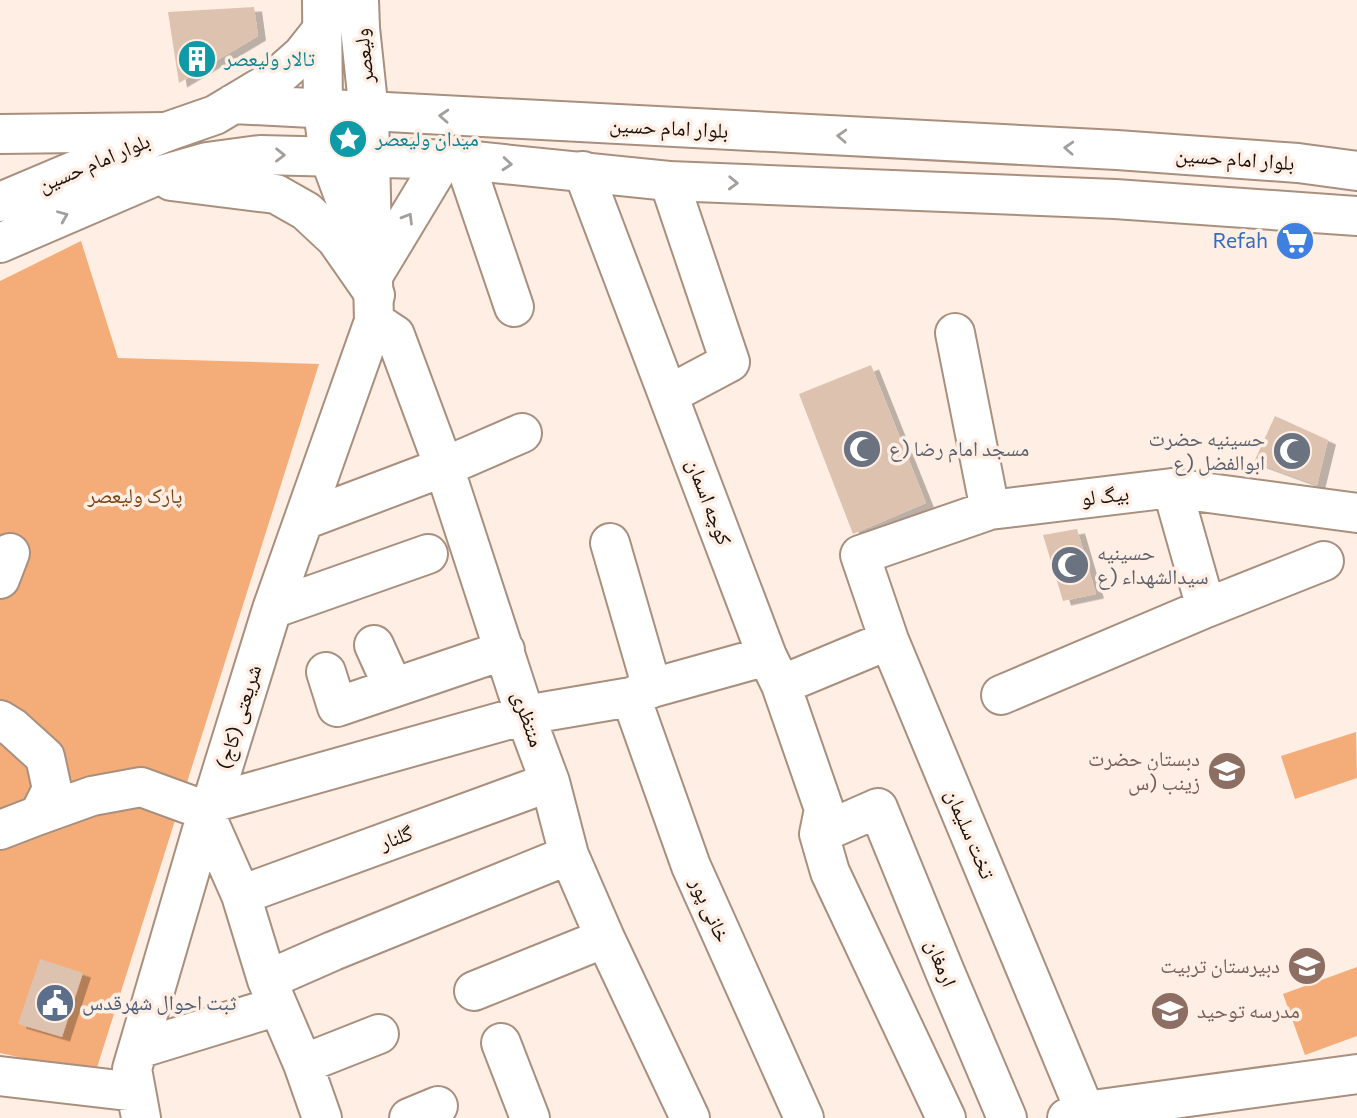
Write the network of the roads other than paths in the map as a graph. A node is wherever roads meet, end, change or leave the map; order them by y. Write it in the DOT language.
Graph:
graph roads {
  1 [pos="360,14"];
  2 [pos="322,16"];
  3 [pos="233,104"];
  4 [pos="323,110"];
  5 [pos="369,113"];
  6 [pos="166,132"];
  7 [pos="0,134"];
  8 [pos="1117,150"];
  9 [pos="329,156"];
  10 [pos="372,157"];
  11 [pos="454,160"];
  12 [pos="583,171"];
  13 [pos="1357,171"];
  14 [pos="151,178"];
  15 [pos="669,181"];
  16 [pos="1115,199"];
  17 [pos="0,202"];
  18 [pos="1357,216"];
  19 [pos="0,243"];
  20 [pos="374,297"];
  21 [pos="514,307"];
  22 [pos="955,333"];
  23 [pos="668,395"];
  24 [pos="522,433"];
  25 [pos="444,467"];
  26 [pos="1172,488"];
  27 [pos="990,510"];
  28 [pos="1357,513"];
  29 [pos="304,520"];
  30 [pos="610,543"];
  31 [pos="428,554"];
  32 [pos="860,555"];
  33 [pos="1324,561"];
  34 [pos="1206,608"];
  35 [pos="272,609"];
  36 [pos="889,640"];
  37 [pos="374,645"];
  38 [pos="505,650"];
  39 [pos="774,670"];
  40 [pos="393,687"];
  41 [pos="331,690"];
  42 [pos="641,692"];
  43 [pos="1001,695"];
  44 [pos="525,715"];
  45 [pos="0,720"];
  46 [pos="550,782"];
  47 [pos="209,809"];
  48 [pos="39,815"];
  49 [pos="0,830"];
  50 [pos="819,834"];
  51 [pos="569,855"];
  52 [pos="241,895"];
  53 [pos="605,938"];
  54 [pos="474,991"];
  55 [pos="273,993"];
  56 [pos="379,1034"];
  57 [pos="501,1043"];
  58 [pos="138,1049"];
  59 [pos="303,1064"];
  60 [pos="1357,1074"];
  61 [pos="0,1076"];
  62 [pos="139,1105"];
  63 [pos="1235,1105"];
  64 [pos="1076,1115"];
  65 [pos="322,1118"];
  66 [pos="530,1118"];
  67 [pos="690,1118"];
  68 [pos="804,1118"];
  69 [pos="946,1118"];
  70 [pos="1007,1118"];
  1 -- 2 [label="street"];
  1 -- 5 [label="street, ولیعصر"];
  2 -- 3 [label="street"];
  2 -- 4 [label="street"];
  3 -- 4 [label="street, بلوار امام حسین"];
  3 -- 6 [label="street, بلوار امام حسین"];
  4 -- 5 [label="street, بلوار امام حسین"];
  4 -- 9 [label="street"];
  8 -- 5 [label="street, بلوار امام حسین, one-way"];
  5 -- 10 [label="street, ولیعصر"];
  6 -- 7 [label="street"];
  6 -- 17 [label="street, بلوار امام حسین"];
  8 -- 13 [label="street, بلوار امام حسین"];
  8 -- 16 [label="street"];
  9 -- 10 [label="street, بلوار امام حسین"];
  14 -- 9 [label="street, بلوار امام حسین, one-way"];
  9 -- 20 [label="street"];
  10 -- 11 [label="street, بلوار امام حسین"];
  10 -- 20 [label="street, ولیعصر"];
  11 -- 12 [label="street, بلوار امام حسین, one-way"];
  20 -- 11 [label="street, one-way"];
  11 -- 21 [label="street"];
  12 -- 15 [label="street, بلوار امام حسین"];
  12 -- 23 [label="street, کوچه اسمان"];
  19 -- 14 [label="street, بلوار امام حسین, one-way"];
  14 -- 20 [label="street"];
  15 -- 16 [label="street, بلوار امام حسین, one-way"];
  15 -- 23 [label="street"];
  16 -- 18 [label="street, بلوار امام حسین"];
  20 -- 25 [label="street, منتظری"];
  20 -- 29 [label="street, شریعتی (کاج)"];
  22 -- 27 [label="street"];
  23 -- 39 [label="street, کوچه اسمان"];
  24 -- 25 [label="street"];
  25 -- 29 [label="street"];
  25 -- 38 [label="street, منتظری"];
  26 -- 27 [label="street, بیگ لو"];
  26 -- 28 [label="street, بیگ لو"];
  26 -- 34 [label="street"];
  27 -- 32 [label="street, بیگ لو"];
  29 -- 35 [label="street, شریعتی (کاج)"];
  30 -- 42 [label="street, خانی پور"];
  31 -- 35 [label="street"];
  32 -- 36 [label="street, تخت سلیمان"];
  33 -- 34 [label="street"];
  34 -- 43 [label="street"];
  35 -- 47 [label="street, شریعتی (کاج)"];
  36 -- 39 [label="street"];
  36 -- 64 [label="street, تخت سلیمان"];
  37 -- 40 [label="street"];
  38 -- 40 [label="street"];
  38 -- 44 [label="street, منتظری"];
  39 -- 42 [label="street"];
  39 -- 50 [label="street, کوچه اسمان"];
  40 -- 41 [label="street"];
  42 -- 44 [label="street"];
  42 -- 68 [label="street, خانی پور"];
  44 -- 46 [label="street, منتظری"];
  44 -- 47 [label="street"];
  45 -- 48 [label="street"];
  46 -- 51 [label="street, منتظری"];
  46 -- 52 [label="street, گلنار"];
  47 -- 48 [label="street"];
  47 -- 52 [label="street"];
  47 -- 58 [label="street, شریعتی (کاج)"];
  48 -- 49 [label="street"];
  50 -- 69 [label="street, کوچه اسمان"];
  50 -- 70 [label="street, ارمغان"];
  51 -- 53 [label="street, منتظری"];
  51 -- 55 [label="street"];
  52 -- 55 [label="street"];
  53 -- 54 [label="street"];
  53 -- 67 [label="street, منتظری"];
  55 -- 58 [label="street"];
  55 -- 59 [label="street"];
  56 -- 59 [label="street"];
  57 -- 66 [label="street"];
  58 -- 62 [label="street, شریعتی (کاج)"];
  59 -- 65 [label="street"];
  60 -- 63 [label="street"];
  61 -- 62 [label="street"];
  63 -- 64 [label="street"];
}
